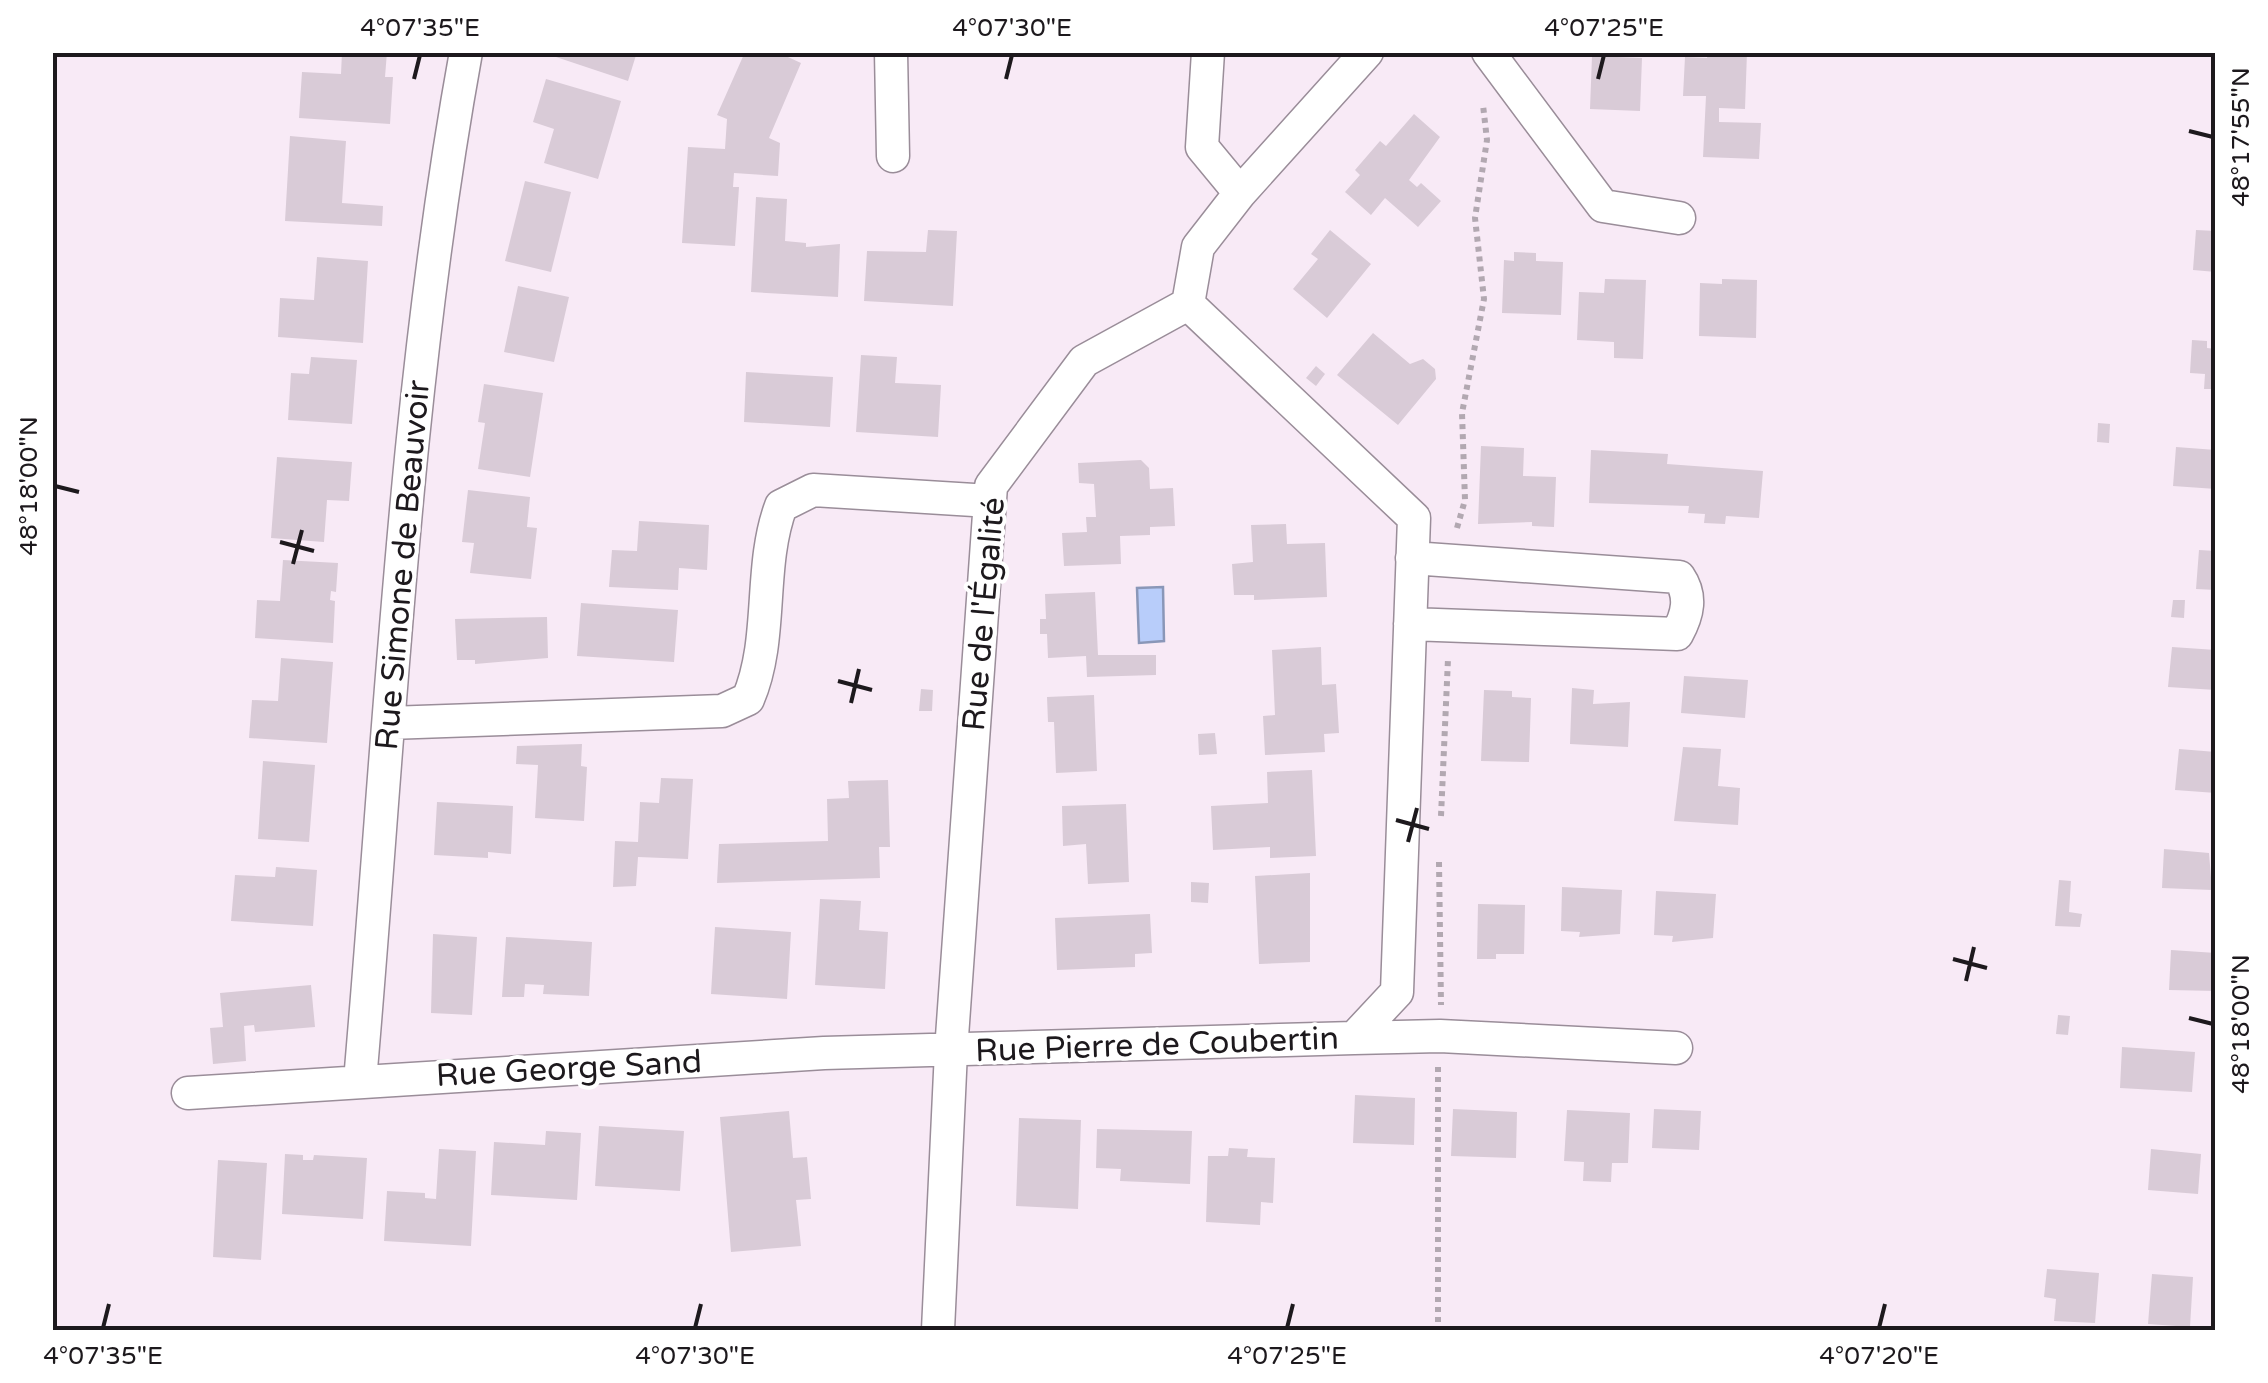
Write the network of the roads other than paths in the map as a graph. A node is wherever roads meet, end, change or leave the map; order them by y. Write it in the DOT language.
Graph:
graph roads {
  1 [pos="466,52"];
  2 [pos="890,52"];
  3 [pos="1208,52"];
  4 [pos="1368,52"];
  5 [pos="1488,52"];
  6 [pos="893,156"];
  7 [pos="1240,193"];
  8 [pos="1679,218"];
  9 [pos="1188,304"];
  10 [pos="990,501"];
  11 [pos="1412,558"];
  12 [pos="1410,624"];
  13 [pos="389,723"];
  14 [pos="1354,1038"];
  15 [pos="1676,1048"];
  16 [pos="952,1051"];
  17 [pos="360,1080"];
  18 [pos="188,1093"];
  19 [pos="938,1330"];
  1 -- 13 [label="street, Rue Simone de Beauvoir"];
  2 -- 6 [label="street"];
  3 -- 7 [label="street"];
  4 -- 7 [label="street"];
  5 -- 8 [label="street"];
  7 -- 9 [label="street"];
  9 -- 10 [label="street, Rue de l'Égalité"];
  9 -- 11 [label="street, Rue Pierre de Coubertin"];
  10 -- 13 [label="street"];
  10 -- 16 [label="street, Rue de l'Égalité"];
  11 -- 12 [label="street, Rue Pierre de Coubertin"];
  11 -- 12 [label="street"];
  12 -- 14 [label="street, Rue Pierre de Coubertin"];
  13 -- 17 [label="street, Rue Simone de Beauvoir"];
  14 -- 15 [label="street"];
  14 -- 16 [label="street, Rue Pierre de Coubertin"];
  16 -- 17 [label="street, Rue George Sand"];
  16 -- 19 [label="street, Rue de l'Égalité"];
  17 -- 18 [label="street, Rue George Sand"];
}
